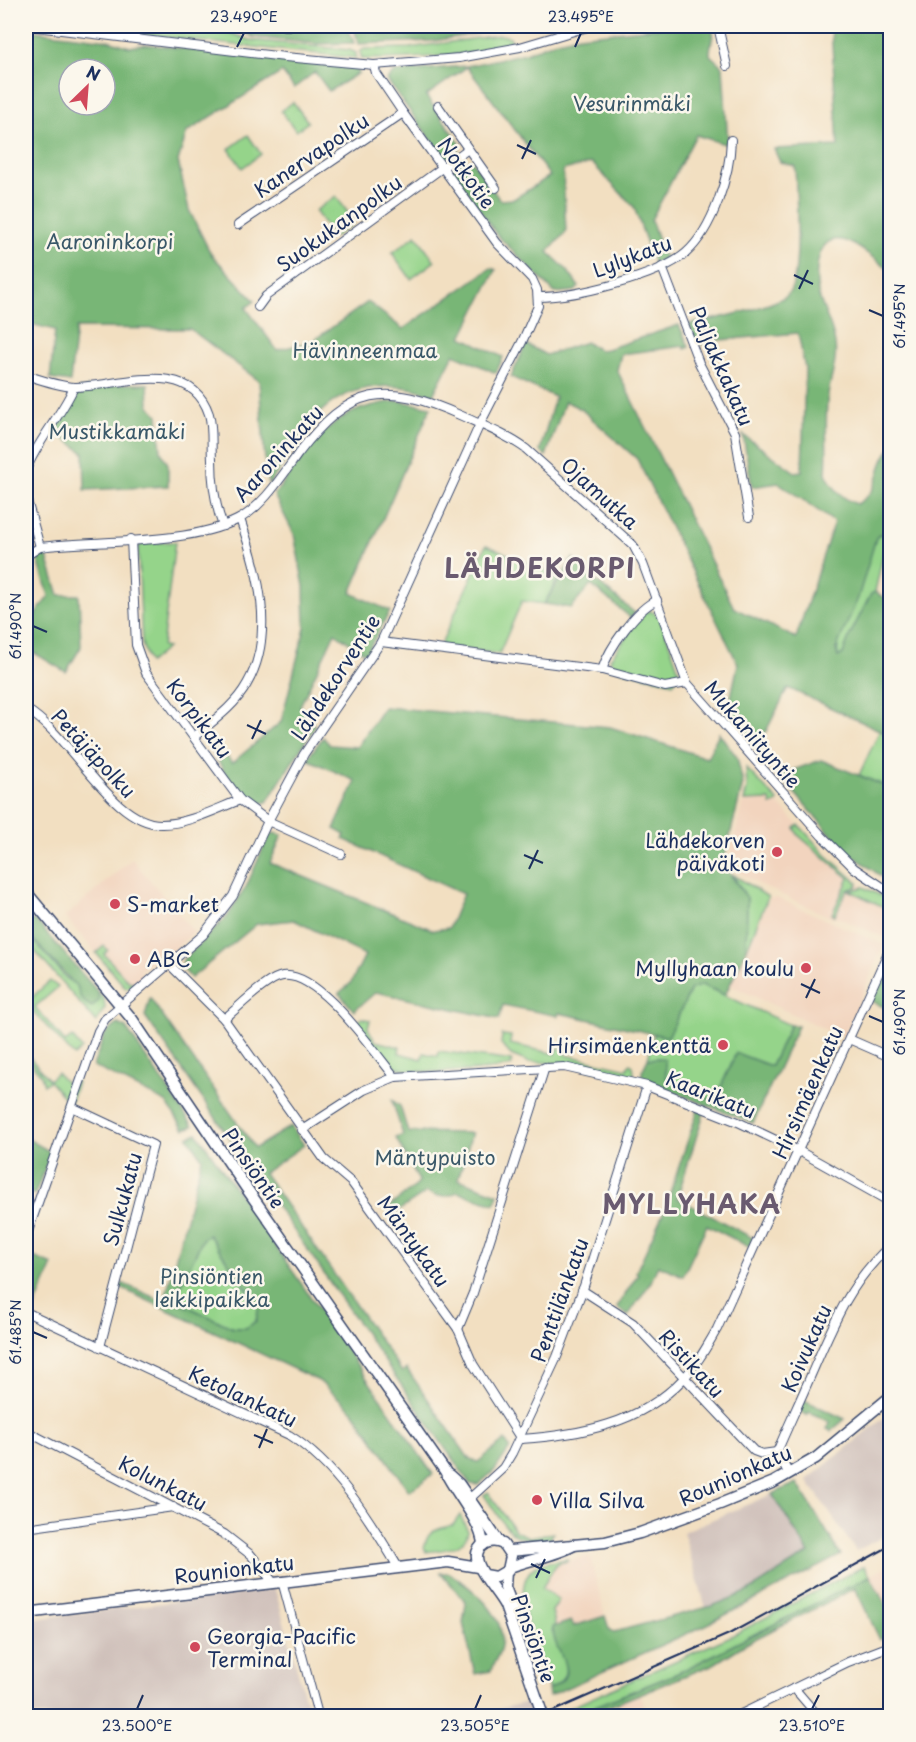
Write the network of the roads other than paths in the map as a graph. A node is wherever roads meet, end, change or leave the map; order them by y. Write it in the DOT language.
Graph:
graph roads {
  1 [pos="28,26"];
  2 [pos="284,26"];
  3 [pos="292,26"];
  4 [pos="591,26"];
  5 [pos="718,26"];
  6 [pos="93,30"];
  7 [pos="374,65"];
  8 [pos="727,66"];
  9 [pos="438,106"];
  10 [pos="403,113"];
  11 [pos="731,140"];
  12 [pos="468,149"];
  13 [pos="443,168"];
  14 [pos="496,188"];
  15 [pos="238,225"];
  16 [pos="662,267"];
  17 [pos="538,297"];
  18 [pos="258,307"];
  19 [pos="26,375"];
  20 [pos="74,387"];
  21 [pos="480,424"];
  22 [pos="26,470"];
  23 [pos="26,497"];
  24 [pos="749,517"];
  25 [pos="240,519"];
  26 [pos="223,526"];
  27 [pos="131,539"];
  28 [pos="40,547"];
  29 [pos="26,556"];
  30 [pos="657,600"];
  31 [pos="381,642"];
  32 [pos="602,669"];
  33 [pos="687,683"];
  34 [pos="26,709"];
  35 [pos="195,736"];
  36 [pos="240,800"];
  37 [pos="268,821"];
  38 [pos="341,854"];
  39 [pos="26,892"];
  40 [pos="891,892"];
  41 [pos="891,948"];
  42 [pos="171,966"];
  43 [pos="122,1007"];
  44 [pos="224,1019"];
  45 [pos="849,1039"];
  46 [pos="891,1057"];
  47 [pos="545,1067"];
  48 [pos="395,1077"];
  49 [pos="647,1086"];
  50 [pos="72,1107"];
  51 [pos="302,1130"];
  52 [pos="799,1151"];
  53 [pos="891,1202"];
  54 [pos="29,1212"];
  55 [pos="26,1237"];
  56 [pos="891,1246"];
  57 [pos="582,1290"];
  58 [pos="26,1312"];
  59 [pos="458,1329"];
  60 [pos="100,1347"];
  61 [pos="683,1379"];
  62 [pos="891,1397"];
  63 [pos="26,1431"];
  64 [pos="521,1439"];
  65 [pos="777,1452"];
  66 [pos="789,1474"];
  67 [pos="466,1501"];
  68 [pos="173,1507"];
  69 [pos="26,1528"];
  70 [pos="499,1542"];
  71 [pos="574,1545"];
  72 [pos="481,1547"];
  73 [pos="510,1551"];
  74 [pos="448,1562"];
  75 [pos="398,1567"];
  76 [pos="508,1570"];
  77 [pos="481,1571"];
  78 [pos="277,1581"];
  79 [pos="26,1613"];
  80 [pos="891,1646"];
  81 [pos="794,1688"];
  82 [pos="317,1711"];
  83 [pos="543,1716"];
  84 [pos="550,1716"];
  85 [pos="737,1716"];
  86 [pos="818,1716"];
  1 -- 6 [label="street"];
  2 -- 3 [label="street"];
  4 -- 7 [label="street"];
  5 -- 8 [label="street"];
  6 -- 7 [label="street"];
  7 -- 10 [label="street, Notkotie"];
  9 -- 12 [label="street"];
  10 -- 13 [label="street, Notkotie"];
  10 -- 15 [label="street, Kanervapolku"];
  11 -- 16 [label="street, Lylykatu"];
  12 -- 13 [label="street, Suokukanpolku"];
  12 -- 14 [label="street"];
  13 -- 17 [label="street, Notkotie"];
  13 -- 18 [label="street, Suokukanpolku"];
  16 -- 17 [label="street, Lylykatu"];
  16 -- 24 [label="street, Paljakkakatu"];
  17 -- 21 [label="street, Lähdekorventie"];
  19 -- 20 [label="street"];
  20 -- 22 [label="street"];
  20 -- 26 [label="street"];
  21 -- 25 [label="street, Aaroninkatu"];
  21 -- 30 [label="street, Ojamutka"];
  21 -- 31 [label="street, Lähdekorventie"];
  23 -- 28 [label="street"];
  25 -- 26 [label="street, Aaroninkatu"];
  25 -- 35 [label="street"];
  26 -- 27 [label="street, Aaroninkatu"];
  27 -- 28 [label="street, Aaroninkatu"];
  27 -- 35 [label="street, Korpikatu"];
  28 -- 29 [label="street, Aaroninkatu"];
  30 -- 32 [label="street"];
  30 -- 33 [label="street, Ojamutka"];
  31 -- 32 [label="street, Mukaniityntie"];
  31 -- 37 [label="street, Lähdekorventie"];
  32 -- 33 [label="street, Mukaniityntie"];
  33 -- 40 [label="street, Mukaniityntie"];
  34 -- 36 [label="street, Petäjäpolku"];
  35 -- 36 [label="street, Korpikatu"];
  36 -- 37 [label="street, Korpikatu"];
  37 -- 38 [label="street, Korpikatu"];
  37 -- 42 [label="street, Lähdekorventie"];
  39 -- 43 [label="main road, Pinsiöntie"];
  41 -- 45 [label="street, Hirsimäenkatu"];
  42 -- 43 [label="street, Lähdekorventie"];
  42 -- 44 [label="street, Mäntykatu"];
  43 -- 50 [label="street, Lähdekorventie"];
  43 -- 67 [label="main road, Pinsiöntie"];
  44 -- 48 [label="street"];
  44 -- 51 [label="street, Mäntykatu"];
  45 -- 46 [label="street"];
  45 -- 52 [label="street, Hirsimäenkatu"];
  47 -- 48 [label="street, Kaarikatu"];
  47 -- 49 [label="street, Kaarikatu"];
  47 -- 59 [label="street"];
  48 -- 51 [label="street, Kaarikatu"];
  49 -- 52 [label="street, Kaarikatu"];
  49 -- 57 [label="street, Penttilänkatu"];
  50 -- 54 [label="street, Lähdekorventie"];
  50 -- 60 [label="street, Sulkukatu"];
  51 -- 59 [label="street, Mäntykatu"];
  52 -- 53 [label="street, Kaarikatu"];
  52 -- 61 [label="street, Hirsimäenkatu"];
  54 -- 55 [label="street, Lähdekorventie"];
  56 -- 65 [label="street, Koivukatu"];
  57 -- 61 [label="street, Ristikatu"];
  57 -- 64 [label="street, Penttilänkatu"];
  58 -- 60 [label="street, Ketolankatu"];
  59 -- 64 [label="street, Mäntykatu"];
  60 -- 75 [label="street, Ketolankatu"];
  61 -- 64 [label="street, Hirsimäenkatu"];
  61 -- 65 [label="street, Ristikatu"];
  62 -- 66 [label="main road, Rounionkatu"];
  63 -- 68 [label="street, Kolunkatu"];
  64 -- 67 [label="street, Penttilänkatu"];
  65 -- 66 [label="street"];
  66 -- 71 [label="main road, Rounionkatu"];
  67 -- 70 [label="main road, Pinsiöntie"];
  67 -- 72 [label="main road, Pinsiöntie"];
  68 -- 69 [label="street"];
  68 -- 78 [label="street, Kolunkatu"];
  70 -- 72 [label="main road"];
  70 -- 73 [label="main road"];
  71 -- 73 [label="main road, Rounionkatu"];
  71 -- 76 [label="main road, Rounionkatu"];
  72 -- 74 [label="main road, Rounionkatu"];
  72 -- 77 [label="main road"];
  73 -- 76 [label="main road"];
  74 -- 75 [label="main road, Rounionkatu"];
  74 -- 77 [label="main road, Rounionkatu"];
  75 -- 78 [label="main road, Rounionkatu"];
  76 -- 77 [label="main road"];
  76 -- 84 [label="main road, Pinsiöntie"];
  77 -- 83 [label="main road, Pinsiöntie"];
  78 -- 79 [label="main road, Rounionkatu"];
  78 -- 82 [label="street"];
  80 -- 81 [label="street"];
  81 -- 85 [label="street"];
  81 -- 86 [label="street"];
}
